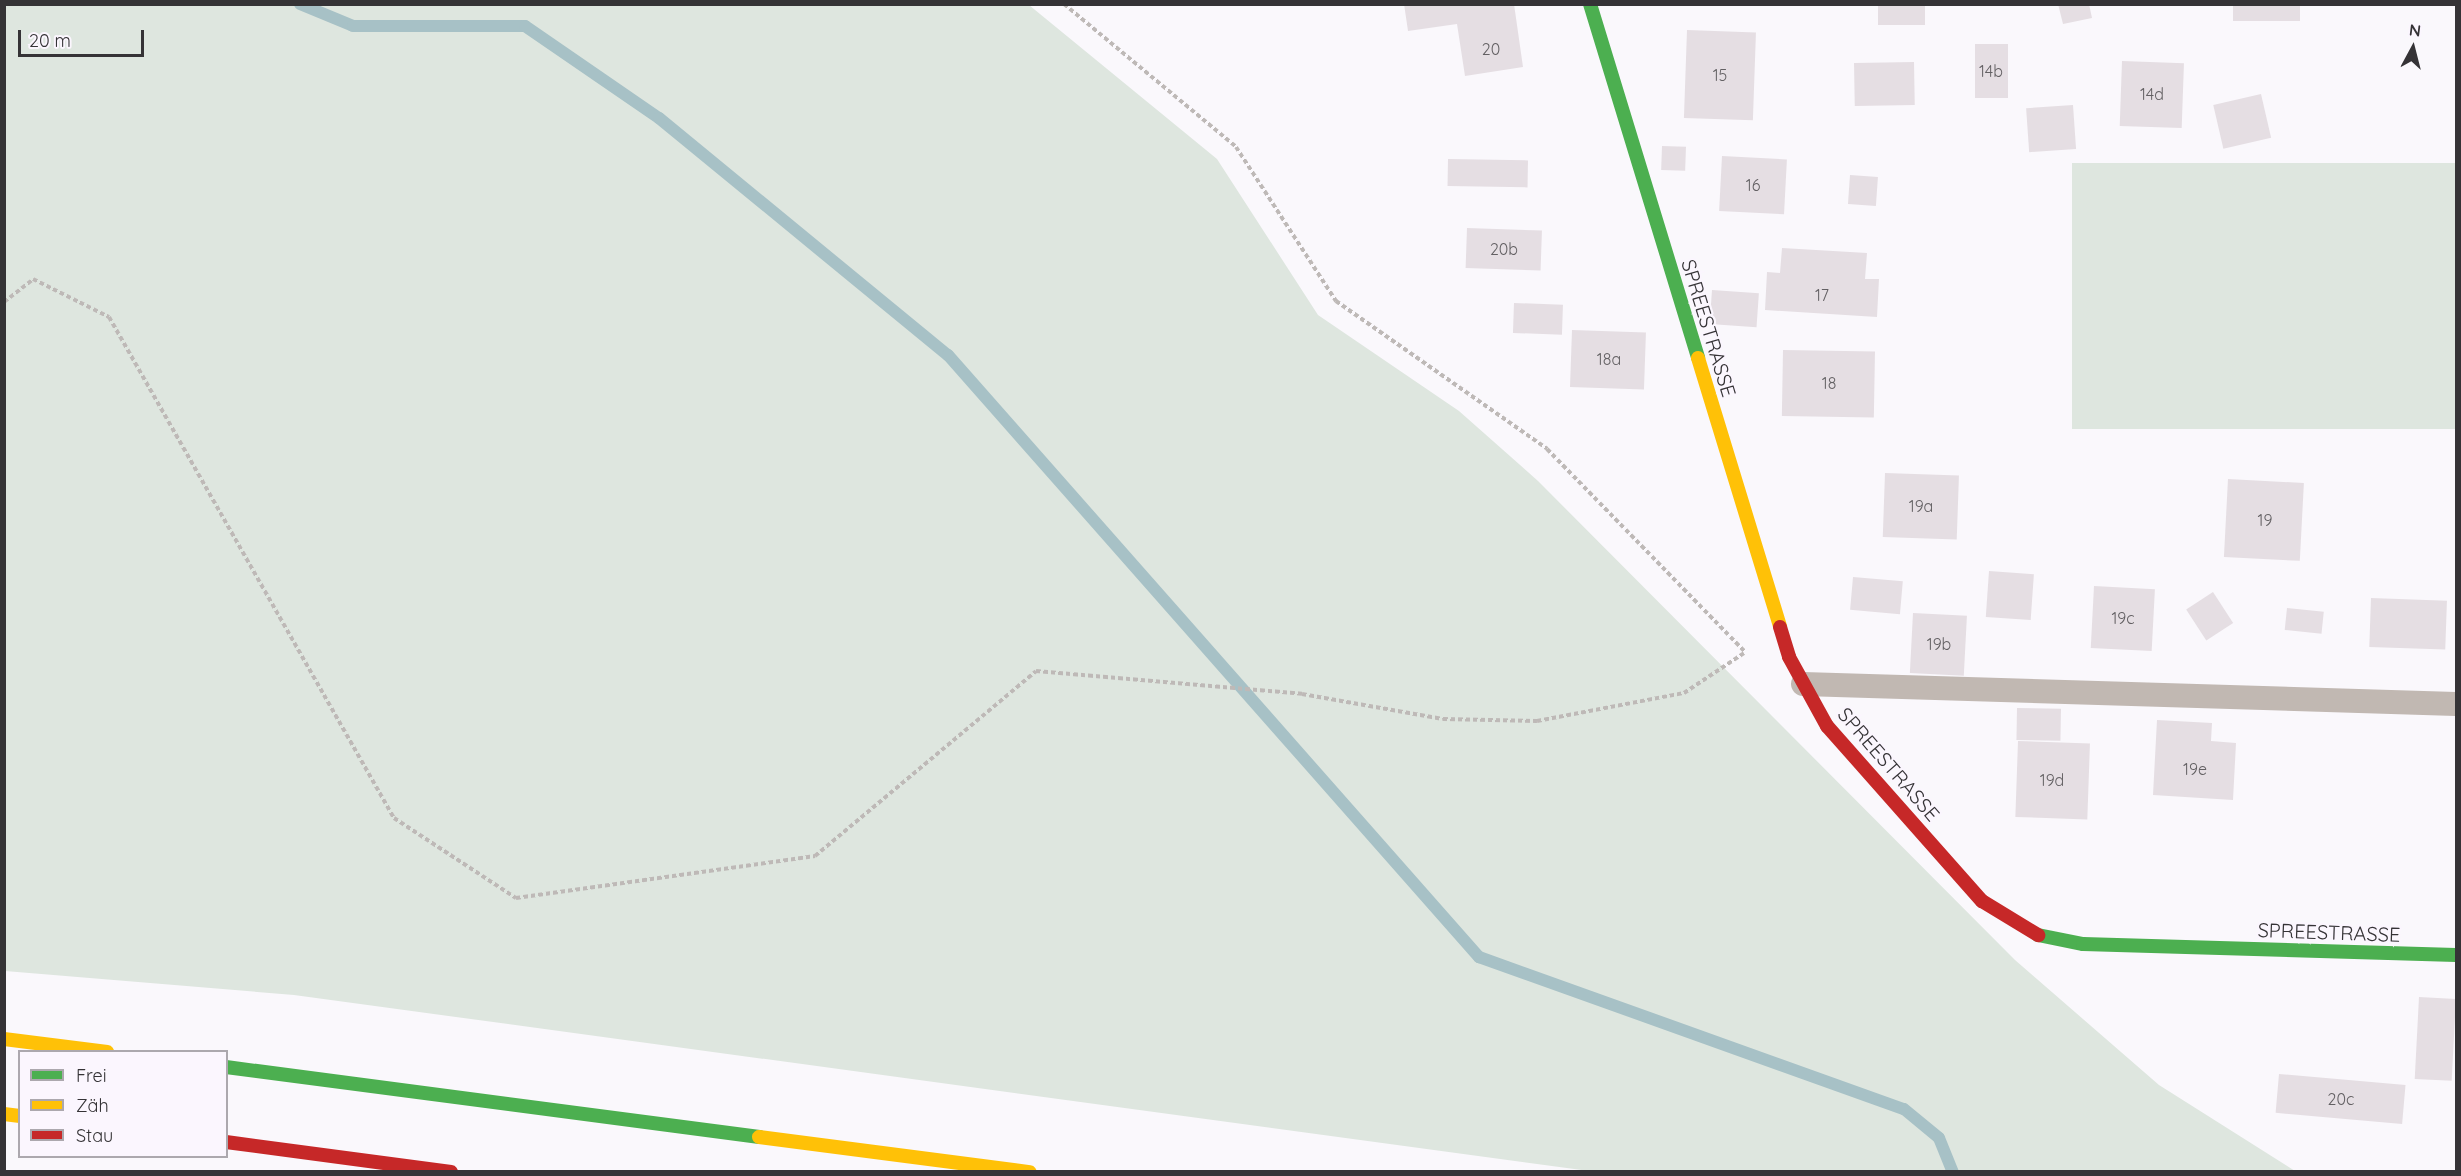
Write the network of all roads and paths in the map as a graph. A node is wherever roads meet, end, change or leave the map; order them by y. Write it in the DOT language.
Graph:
graph roads {
  1 [pos="1064,4"];
  2 [pos="1590,4"];
  3 [pos="4,302"];
  4 [pos="1744,652"];
  5 [pos="1789,657"];
  6 [pos="1803,684"];
  7 [pos="2457,704"];
  8 [pos="2457,955"];
  9 [pos="4,1038"];
  10 [pos="92,1050"];
  11 [pos="228,1066"];
  12 [pos="228,1142"];
  13 [pos="451,1172"];
  14 [pos="1030,1172"];
  1 -- 4 [label="path"];
  2 -- 5 [label="main road, SPREESTRASSE"];
  3 -- 4 [label="path"];
  4 -- 5 [label="path"];
  5 -- 6 [label="main road, SPREESTRASSE"];
  6 -- 7 [label="lane"];
  6 -- 8 [label="main road, SPREESTRASSE"];
  9 -- 10 [label="main road"];
  11 -- 14 [label="main road"];
  12 -- 13 [label="main road"];
}
